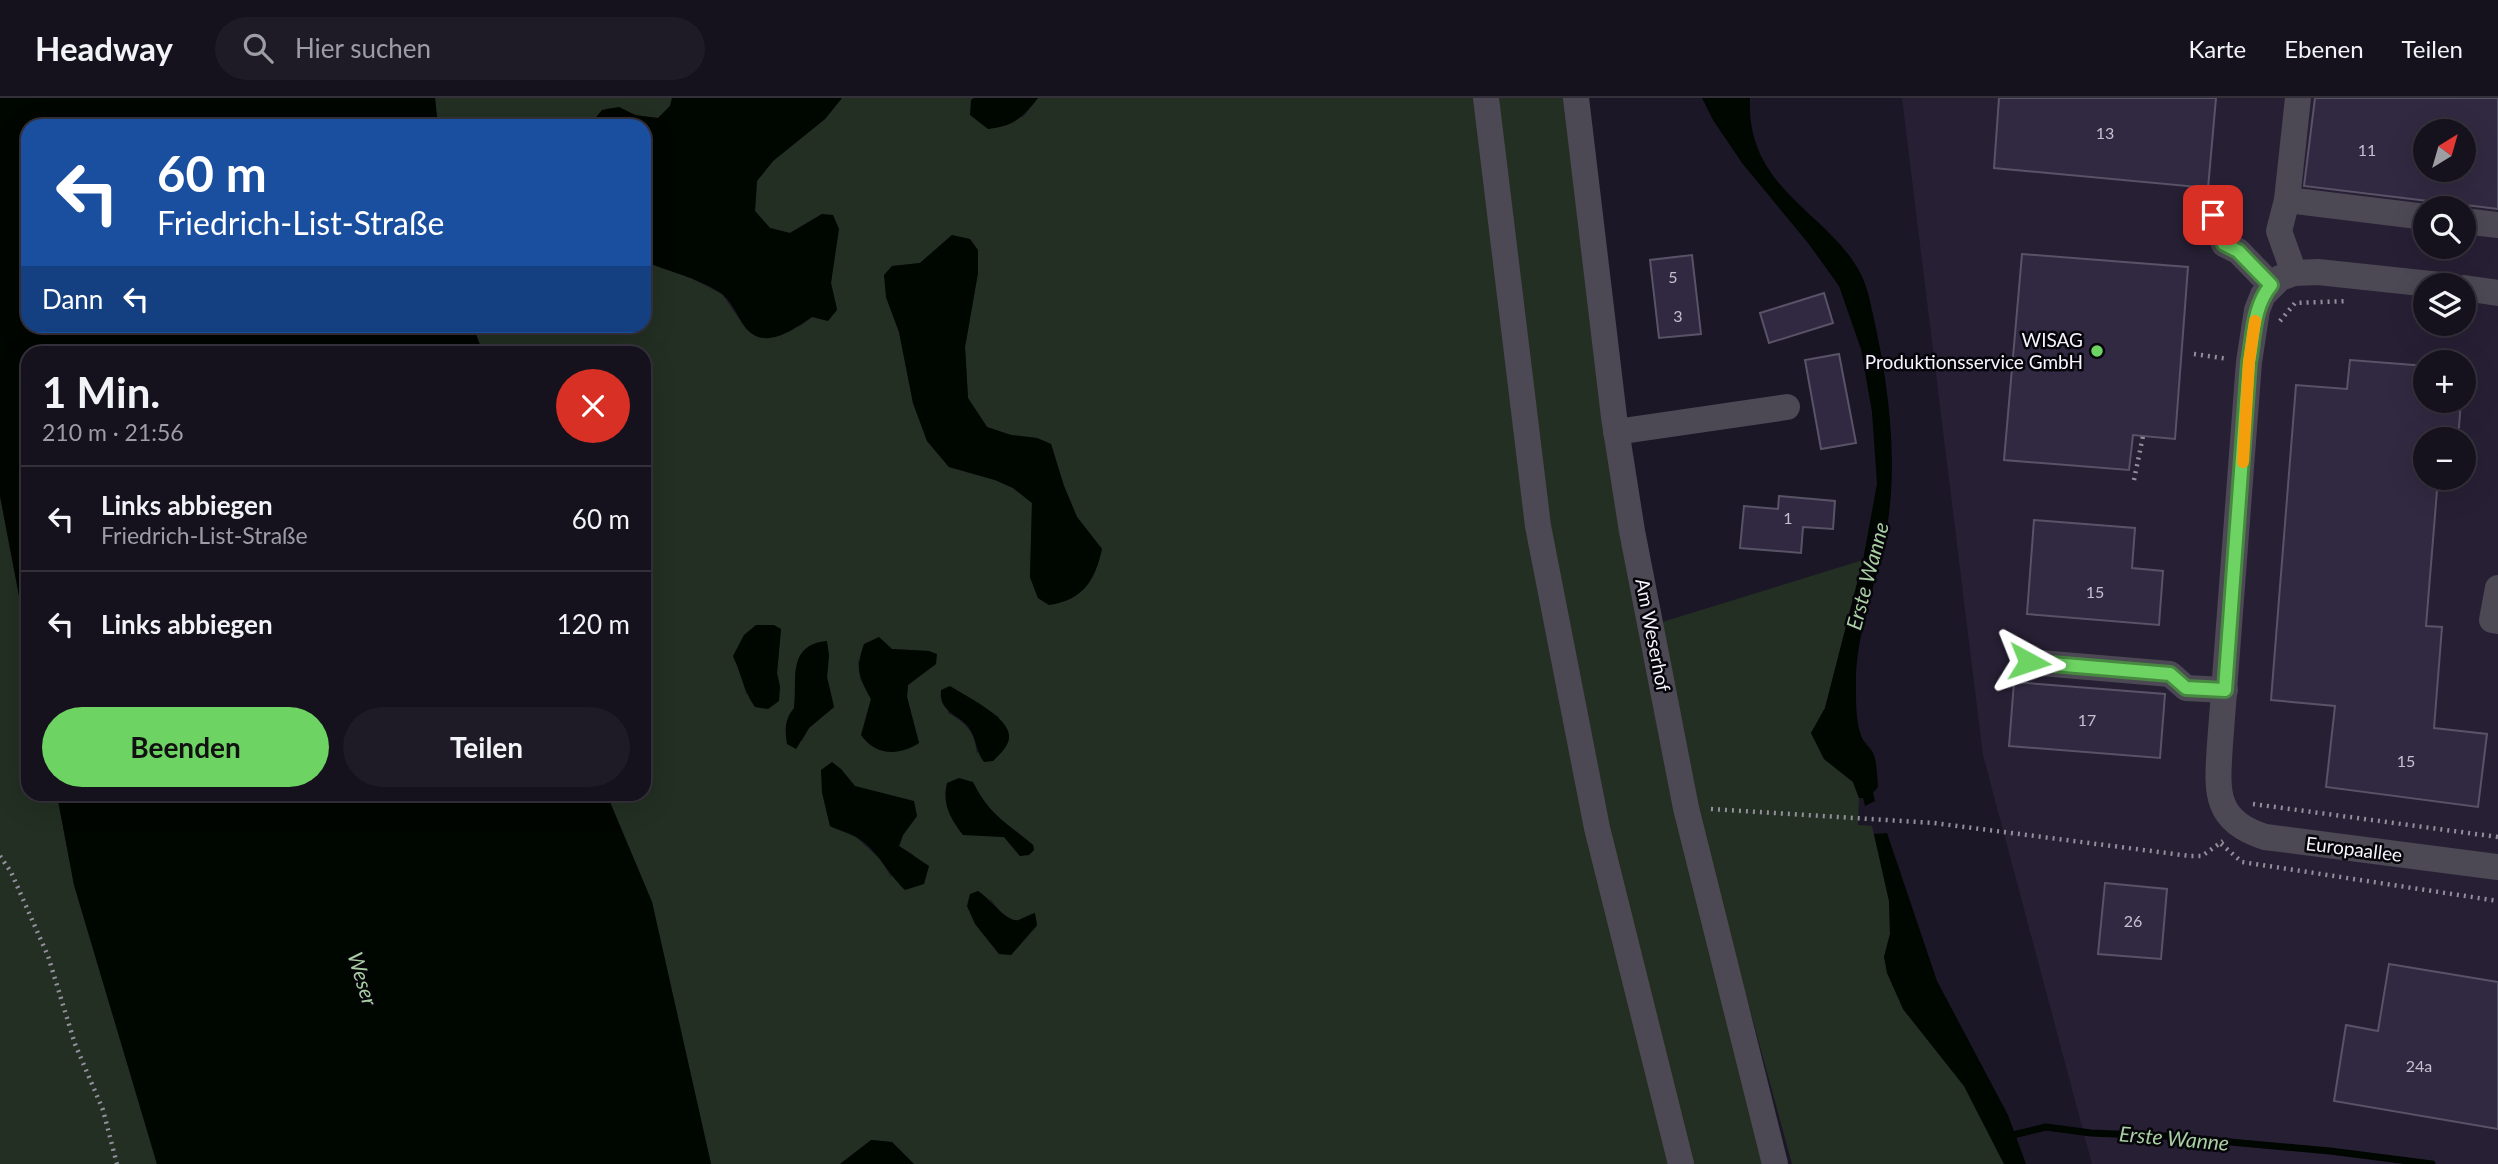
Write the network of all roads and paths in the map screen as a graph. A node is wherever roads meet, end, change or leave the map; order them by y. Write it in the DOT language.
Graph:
graph roads {
  1 [pos="1486,98"];
  2 [pos="1576,98"];
  3 [pos="2298,98"];
  4 [pos="2287,200"];
  5 [pos="2213,215"];
  6 [pos="2413,215"];
  7 [pos="2476,222"];
  8 [pos="2498,225"];
  9 [pos="2283,279"];
  10 [pos="2413,282"];
  11 [pos="2476,290"];
  12 [pos="2498,293"];
  13 [pos="2356,301"];
  14 [pos="2279,322"];
  15 [pos="2194,354"];
  16 [pos="2249,362"];
  17 [pos="1787,407"];
  18 [pos="1616,432"];
  19 [pos="2143,436"];
  20 [pos="2130,461"];
  21 [pos="2137,462"];
  22 [pos="2134,480"];
  23 [pos="2498,588"];
  24 [pos="2498,621"];
  25 [pos="2029,662"];
  26 [pos="2225,690"];
  27 [pos="1686,808"];
  28 [pos="2237,825"];
  29 [pos="2498,837"];
  30 [pos="0,856"];
  31 [pos="2498,867"];
  32 [pos="2498,901"];
  33 [pos="117,1164"];
  34 [pos="1681,1164"];
  35 [pos="1775,1164"];
  1 -- 34 [label="street"];
  2 -- 18 [label="street, Am Weserhof"];
  3 -- 4 [label="street"];
  4 -- 6 [label="street"];
  4 -- 9 [label="street"];
  5 -- 9 [label="street"];
  7 -- 8 [label="street"];
  9 -- 10 [label="street"];
  9 -- 16 [label="street"];
  11 -- 12 [label="street"];
  13 -- 14 [label="path"];
  15 -- 16 [label="path"];
  16 -- 26 [label="street"];
  17 -- 18 [label="street"];
  18 -- 27 [label="street, Am Weserhof"];
  19 -- 21 [label="path"];
  20 -- 21 [label="path"];
  21 -- 22 [label="path"];
  23 -- 24 [label="street"];
  25 -- 26 [label="street"];
  26 -- 28 [label="street"];
  27 -- 28 [label="path"];
  27 -- 35 [label="street, Am Weserhof"];
  28 -- 29 [label="path"];
  28 -- 31 [label="street, Europaallee"];
  28 -- 32 [label="path"];
  30 -- 33 [label="path"];
}
